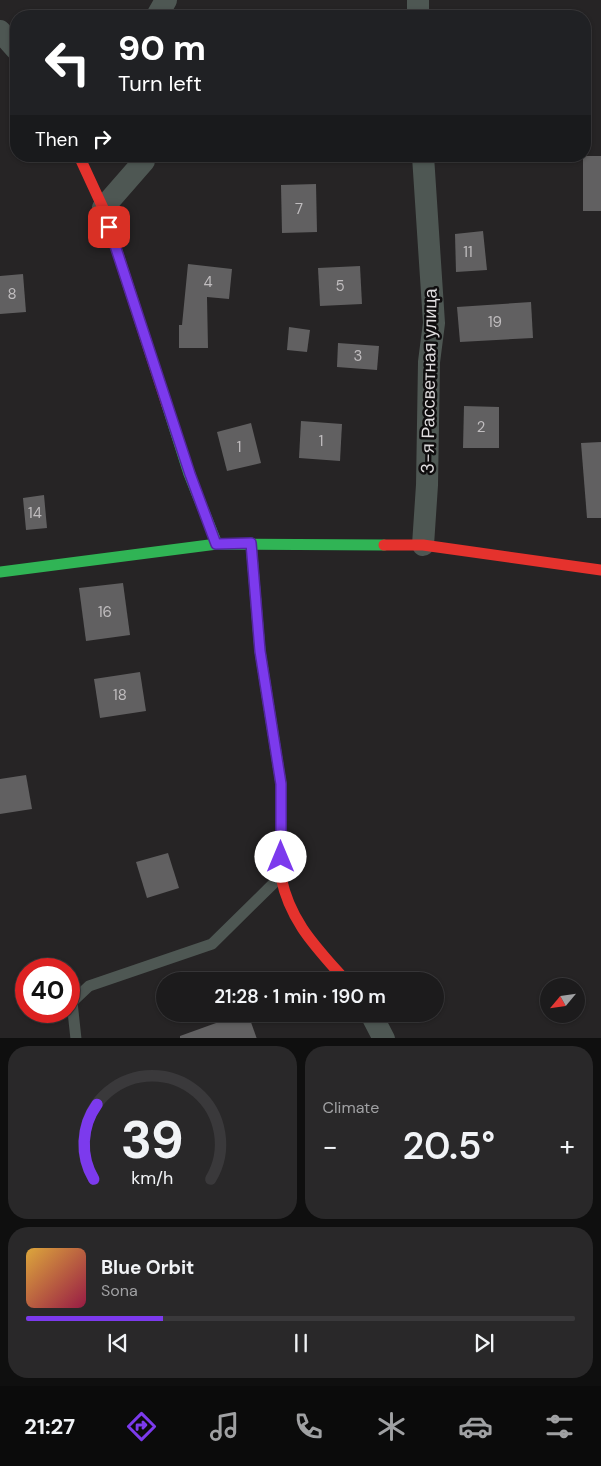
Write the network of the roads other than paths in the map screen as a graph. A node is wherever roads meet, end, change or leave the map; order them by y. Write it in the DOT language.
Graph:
graph roads {
  1 [pos="0,31"];
  2 [pos="10,42"];
  3 [pos="82,162"];
  4 [pos="143,162"];
  5 [pos="423,162"];
  6 [pos="103,208"];
  7 [pos="251,543"];
  8 [pos="216,544"];
  9 [pos="423,545"];
  10 [pos="601,570"];
  11 [pos="0,572"];
  12 [pos="281,876"];
  13 [pos="338,972"];
  14 [pos="375,1022"];
  15 [pos="76,1038"];
  16 [pos="384,1038"];
  1 -- 2 [label="street"];
  3 -- 6 [label="street"];
  4 -- 6 [label="street"];
  5 -- 9 [label="street, 3-я Рассветная улица"];
  6 -- 8 [label="street"];
  7 -- 8 [label="street"];
  7 -- 9 [label="street"];
  7 -- 12 [label="street"];
  8 -- 11 [label="street"];
  9 -- 10 [label="street"];
  12 -- 13 [label="street"];
  12 -- 15 [label="lane"];
  14 -- 16 [label="street"];
}
